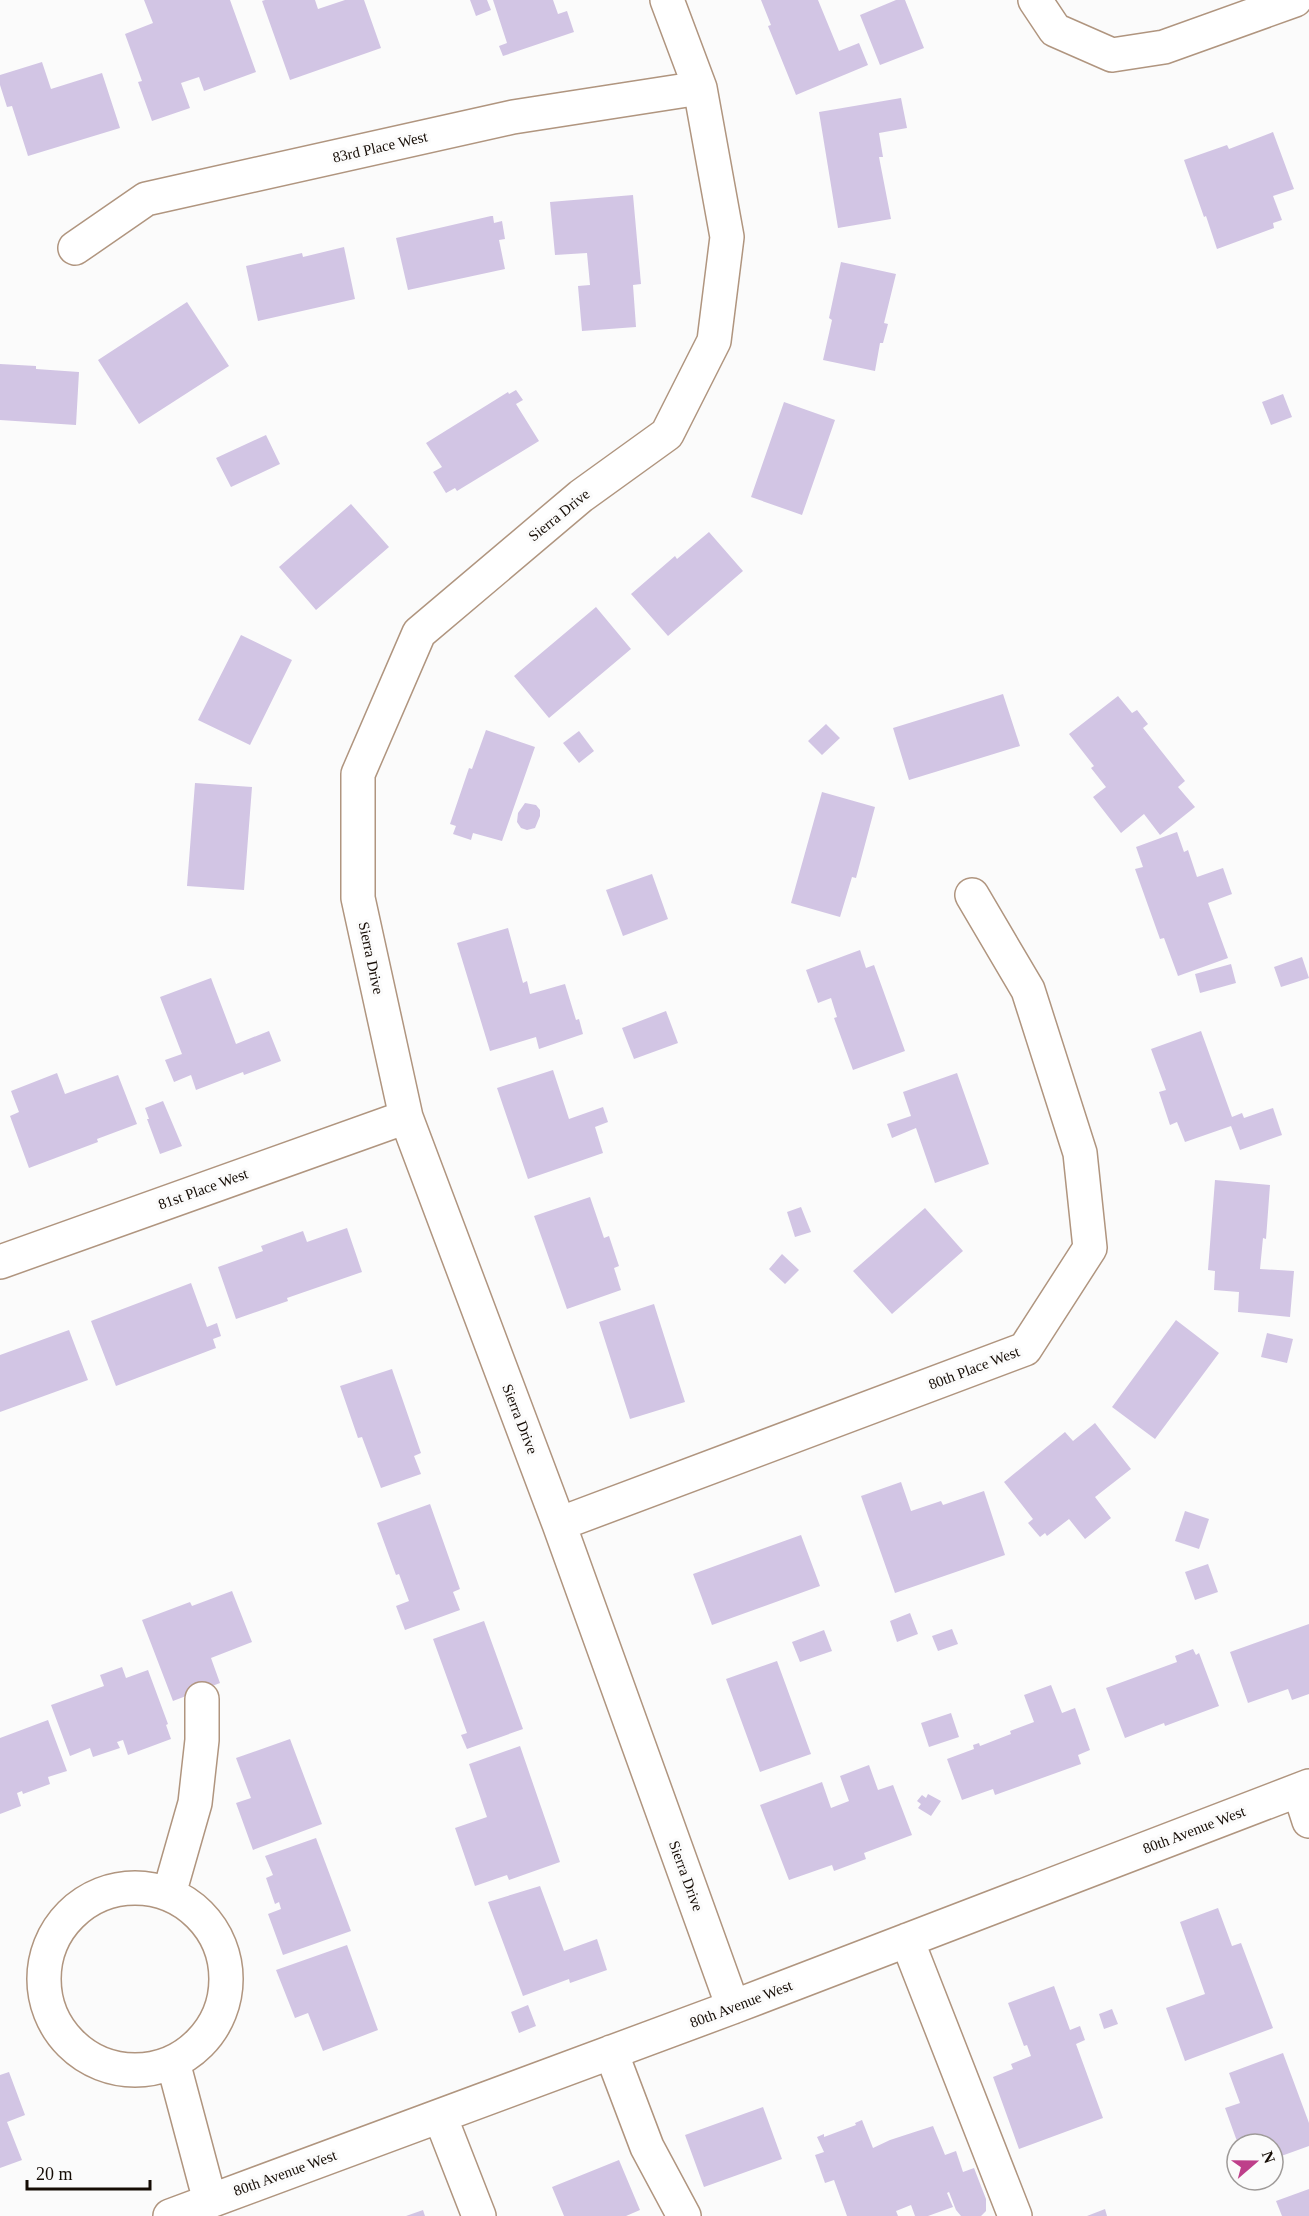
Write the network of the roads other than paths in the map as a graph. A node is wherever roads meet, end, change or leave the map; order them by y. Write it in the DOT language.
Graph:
graph roads {
  1 [pos="667,0"];
  2 [pos="1035,0"];
  3 [pos="1295,0"];
  4 [pos="700,88"];
  5 [pos="75,248"];
  6 [pos="972,895"];
  7 [pos="406,1117"];
  8 [pos="0,1262"];
  9 [pos="559,1524"];
  10 [pos="202,1699"];
  11 [pos="1304,1788"];
  12 [pos="1309,1821"];
  13 [pos="169,1894"];
  14 [pos="907,1940"];
  15 [pos="734,2007"];
  16 [pos="611,2052"];
  17 [pos="173,2062"];
  18 [pos="440,2116"];
  19 [pos="210,2201"];
  20 [pos="170,2216"];
  21 [pos="479,2216"];
  22 [pos="684,2216"];
  23 [pos="1015,2216"];
  1 -- 4 [label="street, Sierra Drive"];
  2 -- 3 [label="street"];
  4 -- 5 [label="street, 83rd Place West"];
  4 -- 7 [label="street, Sierra Drive"];
  6 -- 9 [label="street, 80th Place West"];
  7 -- 8 [label="street, 81st Place West"];
  7 -- 9 [label="street, Sierra Drive"];
  9 -- 15 [label="street, Sierra Drive"];
  10 -- 13 [label="street"];
  11 -- 12 [label="street"];
  11 -- 14 [label="street, 80th Avenue West"];
  13 -- 17 [label="street"];
  13 -- 17 [label="street"];
  14 -- 15 [label="street, 80th Avenue West"];
  14 -- 23 [label="street"];
  15 -- 16 [label="street, 80th Avenue West"];
  16 -- 18 [label="street, 80th Avenue West"];
  16 -- 22 [label="street"];
  17 -- 19 [label="street"];
  18 -- 19 [label="street, 80th Avenue West"];
  18 -- 21 [label="street"];
  19 -- 20 [label="street, 80th Avenue West"];
}
